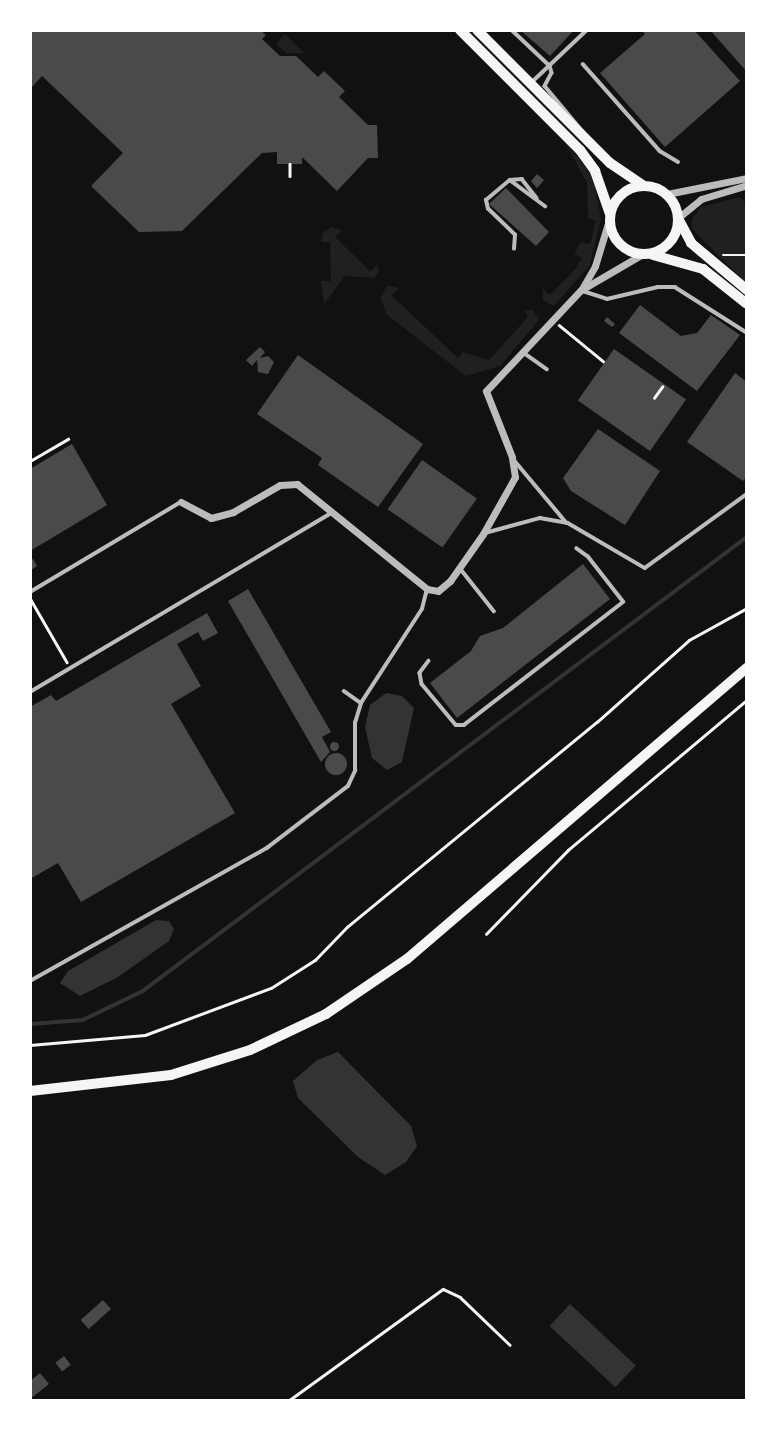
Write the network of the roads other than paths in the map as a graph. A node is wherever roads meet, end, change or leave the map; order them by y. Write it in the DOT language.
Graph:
graph roads {
  1 [pos="460,30"];
  2 [pos="479,30"];
  3 [pos="512,30"];
  4 [pos="587,30"];
  5 [pos="583,64"];
  6 [pos="550,66"];
  7 [pos="532,82"];
  8 [pos="587,138"];
  9 [pos="678,162"];
  10 [pos="747,178"];
  11 [pos="510,180"];
  12 [pos="643,185"];
  13 [pos="747,185"];
  14 [pos="667,194"];
  15 [pos="538,200"];
  16 [pos="545,206"];
  17 [pos="610,217"];
  18 [pos="679,219"];
  19 [pos="514,249"];
  20 [pos="641,255"];
  21 [pos="653,255"];
  22 [pos="580,290"];
  23 [pos="747,290"];
  24 [pos="747,306"];
  25 [pos="746,332"];
  26 [pos="522,352"];
  27 [pos="547,369"];
  28 [pos="512,457"];
  29 [pos="747,494"];
  30 [pos="181,502"];
  31 [pos="334,512"];
  32 [pos="568,523"];
  33 [pos="483,534"];
  34 [pos="577,550"];
  35 [pos="459,566"];
  36 [pos="427,589"];
  37 [pos="30,592"];
  38 [pos="494,611"];
  39 [pos="429,661"];
  40 [pos="747,668"];
  41 [pos="344,691"];
  42 [pos="30,692"];
  43 [pos="360,703"];
  44 [pos="30,981"];
  45 [pos="30,1091"];
  1 -- 17 [label="main road"];
  2 -- 7 [label="main road"];
  3 -- 6 [label="lane"];
  4 -- 6 [label="lane"];
  5 -- 9 [label="lane"];
  6 -- 7 [label="lane"];
  6 -- 8 [label="lane"];
  7 -- 8 [label="main road"];
  8 -- 12 [label="main road"];
  10 -- 14 [label="street"];
  11 -- 15 [label="lane"];
  11 -- 15 [label="lane"];
  11 -- 19 [label="lane"];
  12 -- 14 [label="main road"];
  12 -- 17 [label="main road"];
  13 -- 18 [label="street"];
  14 -- 18 [label="main road"];
  15 -- 16 [label="lane"];
  17 -- 20 [label="main road"];
  17 -- 22 [label="street"];
  18 -- 21 [label="main road"];
  18 -- 23 [label="main road"];
  20 -- 21 [label="main road"];
  20 -- 22 [label="street"];
  21 -- 24 [label="main road"];
  22 -- 25 [label="lane"];
  22 -- 26 [label="street"];
  26 -- 27 [label="lane"];
  26 -- 28 [label="street"];
  28 -- 32 [label="lane"];
  28 -- 33 [label="street"];
  29 -- 32 [label="lane"];
  30 -- 31 [label="street"];
  30 -- 37 [label="lane"];
  31 -- 36 [label="street"];
  31 -- 42 [label="lane"];
  32 -- 33 [label="lane"];
  33 -- 35 [label="street"];
  34 -- 39 [label="lane"];
  35 -- 36 [label="street"];
  35 -- 38 [label="lane"];
  36 -- 43 [label="lane"];
  40 -- 45 [label="main road"];
  41 -- 43 [label="lane"];
  43 -- 44 [label="lane"];
}
